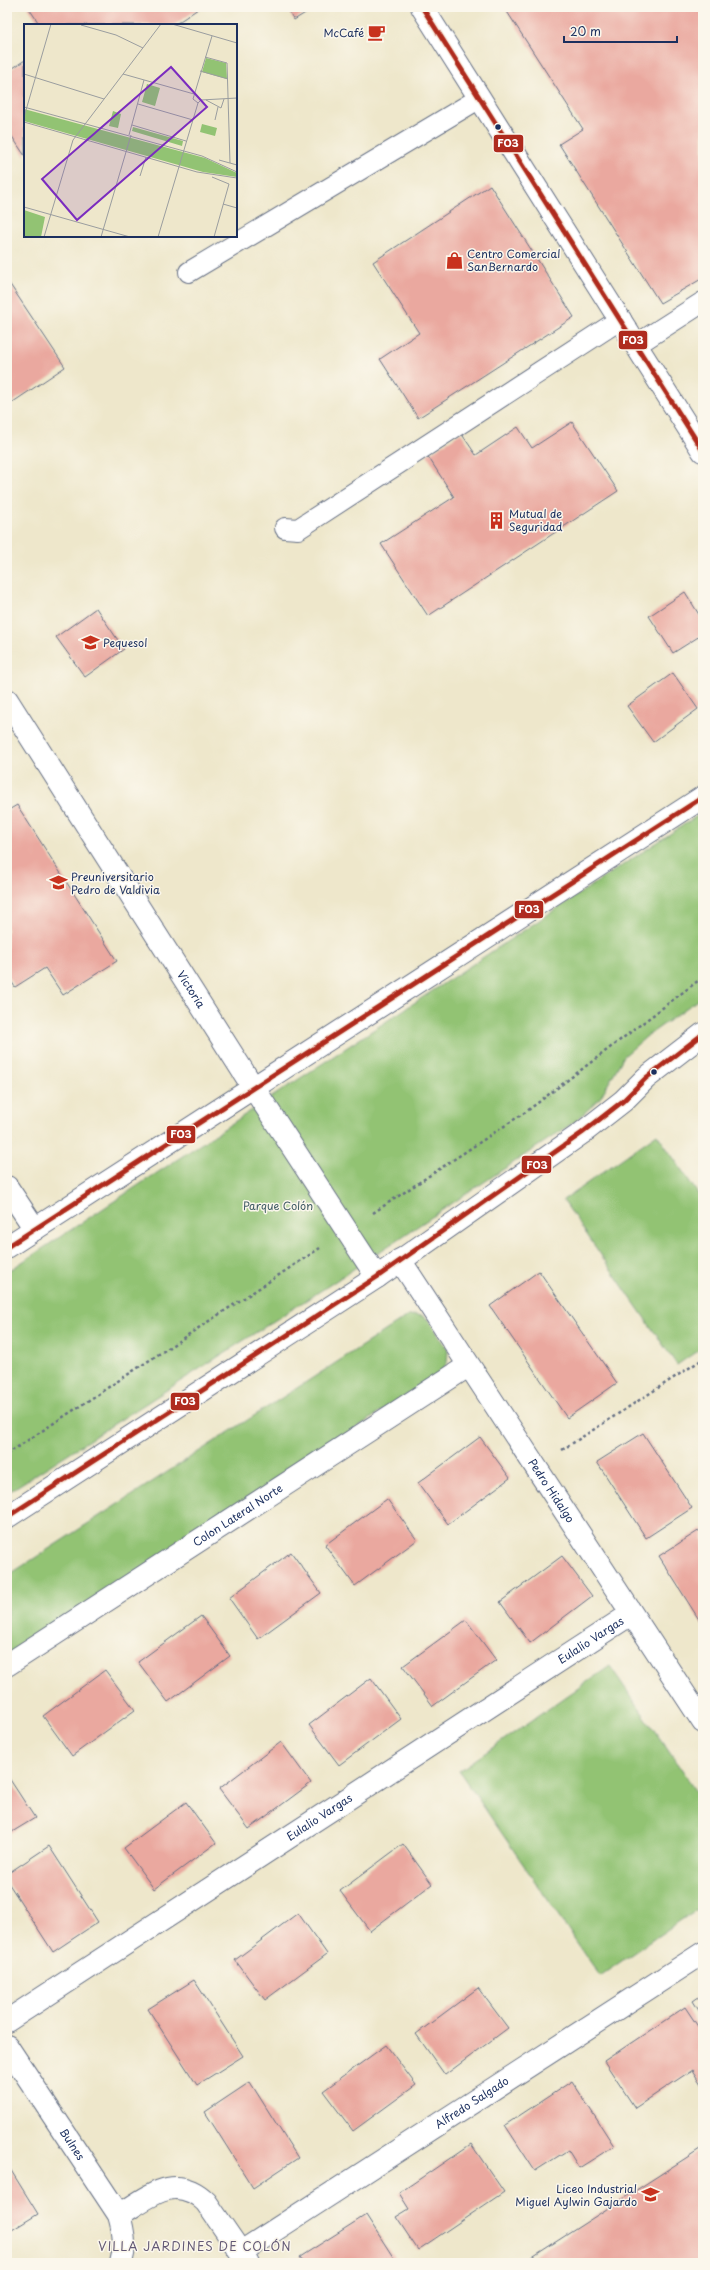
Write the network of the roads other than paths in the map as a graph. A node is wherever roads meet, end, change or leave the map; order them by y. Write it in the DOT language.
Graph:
graph roads {
  1 [pos="422,7"];
  2 [pos="480,98"];
  3 [pos="189,272"];
  4 [pos="703,302"];
  5 [pos="621,319"];
  6 [pos="636,345"];
  7 [pos="703,451"];
  8 [pos="286,528"];
  9 [pos="7,700"];
  10 [pos="703,797"];
  11 [pos="703,1034"];
  12 [pos="253,1087"];
  13 [pos="7,1187"];
  14 [pos="35,1229"];
  15 [pos="7,1247"];
  16 [pos="400,1260"];
  17 [pos="377,1277"];
  18 [pos="468,1366"];
  19 [pos="7,1517"];
  20 [pos="631,1614"];
  21 [pos="7,1665"];
  22 [pos="703,1722"];
  23 [pos="703,1953"];
  24 [pos="7,2021"];
  25 [pos="7,2046"];
  26 [pos="119,2216"];
  27 [pos="123,2256"];
  28 [pos="244,2258"];
  1 -- 2 [label="street"];
  2 -- 3 [label="lane"];
  2 -- 5 [label="street"];
  4 -- 6 [label="lane"];
  5 -- 6 [label="street"];
  5 -- 8 [label="lane"];
  6 -- 7 [label="street"];
  9 -- 12 [label="street, Victoria"];
  10 -- 12 [label="street"];
  11 -- 16 [label="street"];
  12 -- 14 [label="street"];
  12 -- 17 [label="street, Victoria"];
  13 -- 14 [label="street"];
  14 -- 15 [label="street"];
  16 -- 17 [label="street"];
  16 -- 18 [label="street, Pedro Hidalgo"];
  17 -- 19 [label="street"];
  18 -- 20 [label="street, Pedro Hidalgo"];
  18 -- 21 [label="street, Colon Lateral Norte"];
  20 -- 22 [label="street, Pedro Hidalgo"];
  20 -- 24 [label="street, Eulalio Vargas"];
  23 -- 28 [label="street, Alfredo Salgado"];
  25 -- 26 [label="street, Bulnes"];
  26 -- 27 [label="street, Bulnes"];
  26 -- 28 [label="street"];
}
